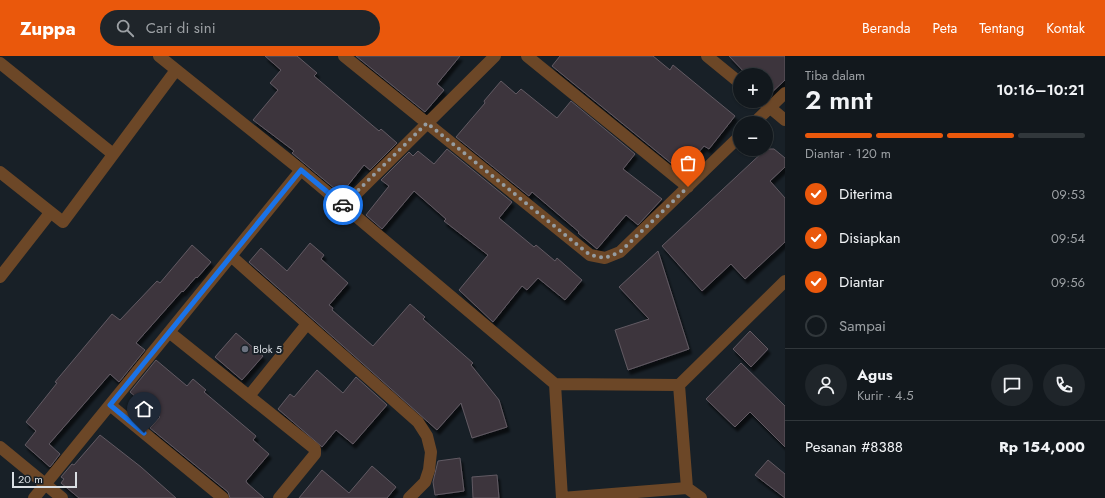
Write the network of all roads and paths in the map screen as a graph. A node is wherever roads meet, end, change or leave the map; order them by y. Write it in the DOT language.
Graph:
graph roads {
  1 [pos="159,56"];
  2 [pos="344,56"];
  3 [pos="494,56"];
  4 [pos="526,56"];
  5 [pos="707,56"];
  6 [pos="0,63"];
  7 [pos="176,70"];
  8 [pos="733,77"];
  9 [pos="785,93"];
  10 [pos="773,100"];
  11 [pos="771,108"];
  12 [pos="785,120"];
  13 [pos="427,123"];
  14 [pos="733,143"];
  15 [pos="113,154"];
  16 [pos="301,170"];
  17 [pos="0,172"];
  18 [pos="688,187"];
  19 [pos="344,206"];
  20 [pos="50,213"];
  21 [pos="230,256"];
  22 [pos="0,276"];
  23 [pos="785,281"];
  24 [pos="307,324"];
  25 [pos="169,332"];
  26 [pos="555,384"];
  27 [pos="679,385"];
  28 [pos="249,396"];
  29 [pos="110,405"];
  30 [pos="0,448"];
  31 [pos="46,484"];
  32 [pos="687,488"];
  33 [pos="34,498"];
  34 [pos="62,498"];
  35 [pos="223,498"];
  36 [pos="279,498"];
  37 [pos="409,498"];
  38 [pos="562,498"];
  39 [pos="701,498"];
  1 -- 7 [label="street"];
  2 -- 13 [label="street"];
  3 -- 13 [label="street"];
  4 -- 18 [label="street"];
  5 -- 8 [label="street"];
  6 -- 15 [label="street"];
  7 -- 15 [label="street"];
  7 -- 16 [label="street"];
  9 -- 10 [label="street"];
  11 -- 12 [label="street"];
  13 -- 18 [label="street"];
  13 -- 19 [label="street"];
  14 -- 18 [label="street"];
  15 -- 20 [label="street"];
  16 -- 19 [label="street"];
  16 -- 21 [label="street"];
  17 -- 20 [label="street"];
  19 -- 26 [label="street"];
  20 -- 22 [label="street"];
  21 -- 24 [label="street"];
  21 -- 25 [label="street"];
  23 -- 27 [label="street"];
  24 -- 28 [label="street"];
  24 -- 37 [label="street"];
  25 -- 28 [label="street"];
  25 -- 29 [label="street"];
  26 -- 27 [label="street"];
  26 -- 38 [label="street"];
  27 -- 32 [label="street"];
  28 -- 36 [label="street"];
  29 -- 31 [label="street"];
  29 -- 35 [label="street"];
  30 -- 31 [label="street"];
  31 -- 33 [label="street"];
  31 -- 34 [label="street"];
  32 -- 38 [label="street"];
  32 -- 39 [label="street"];
}
